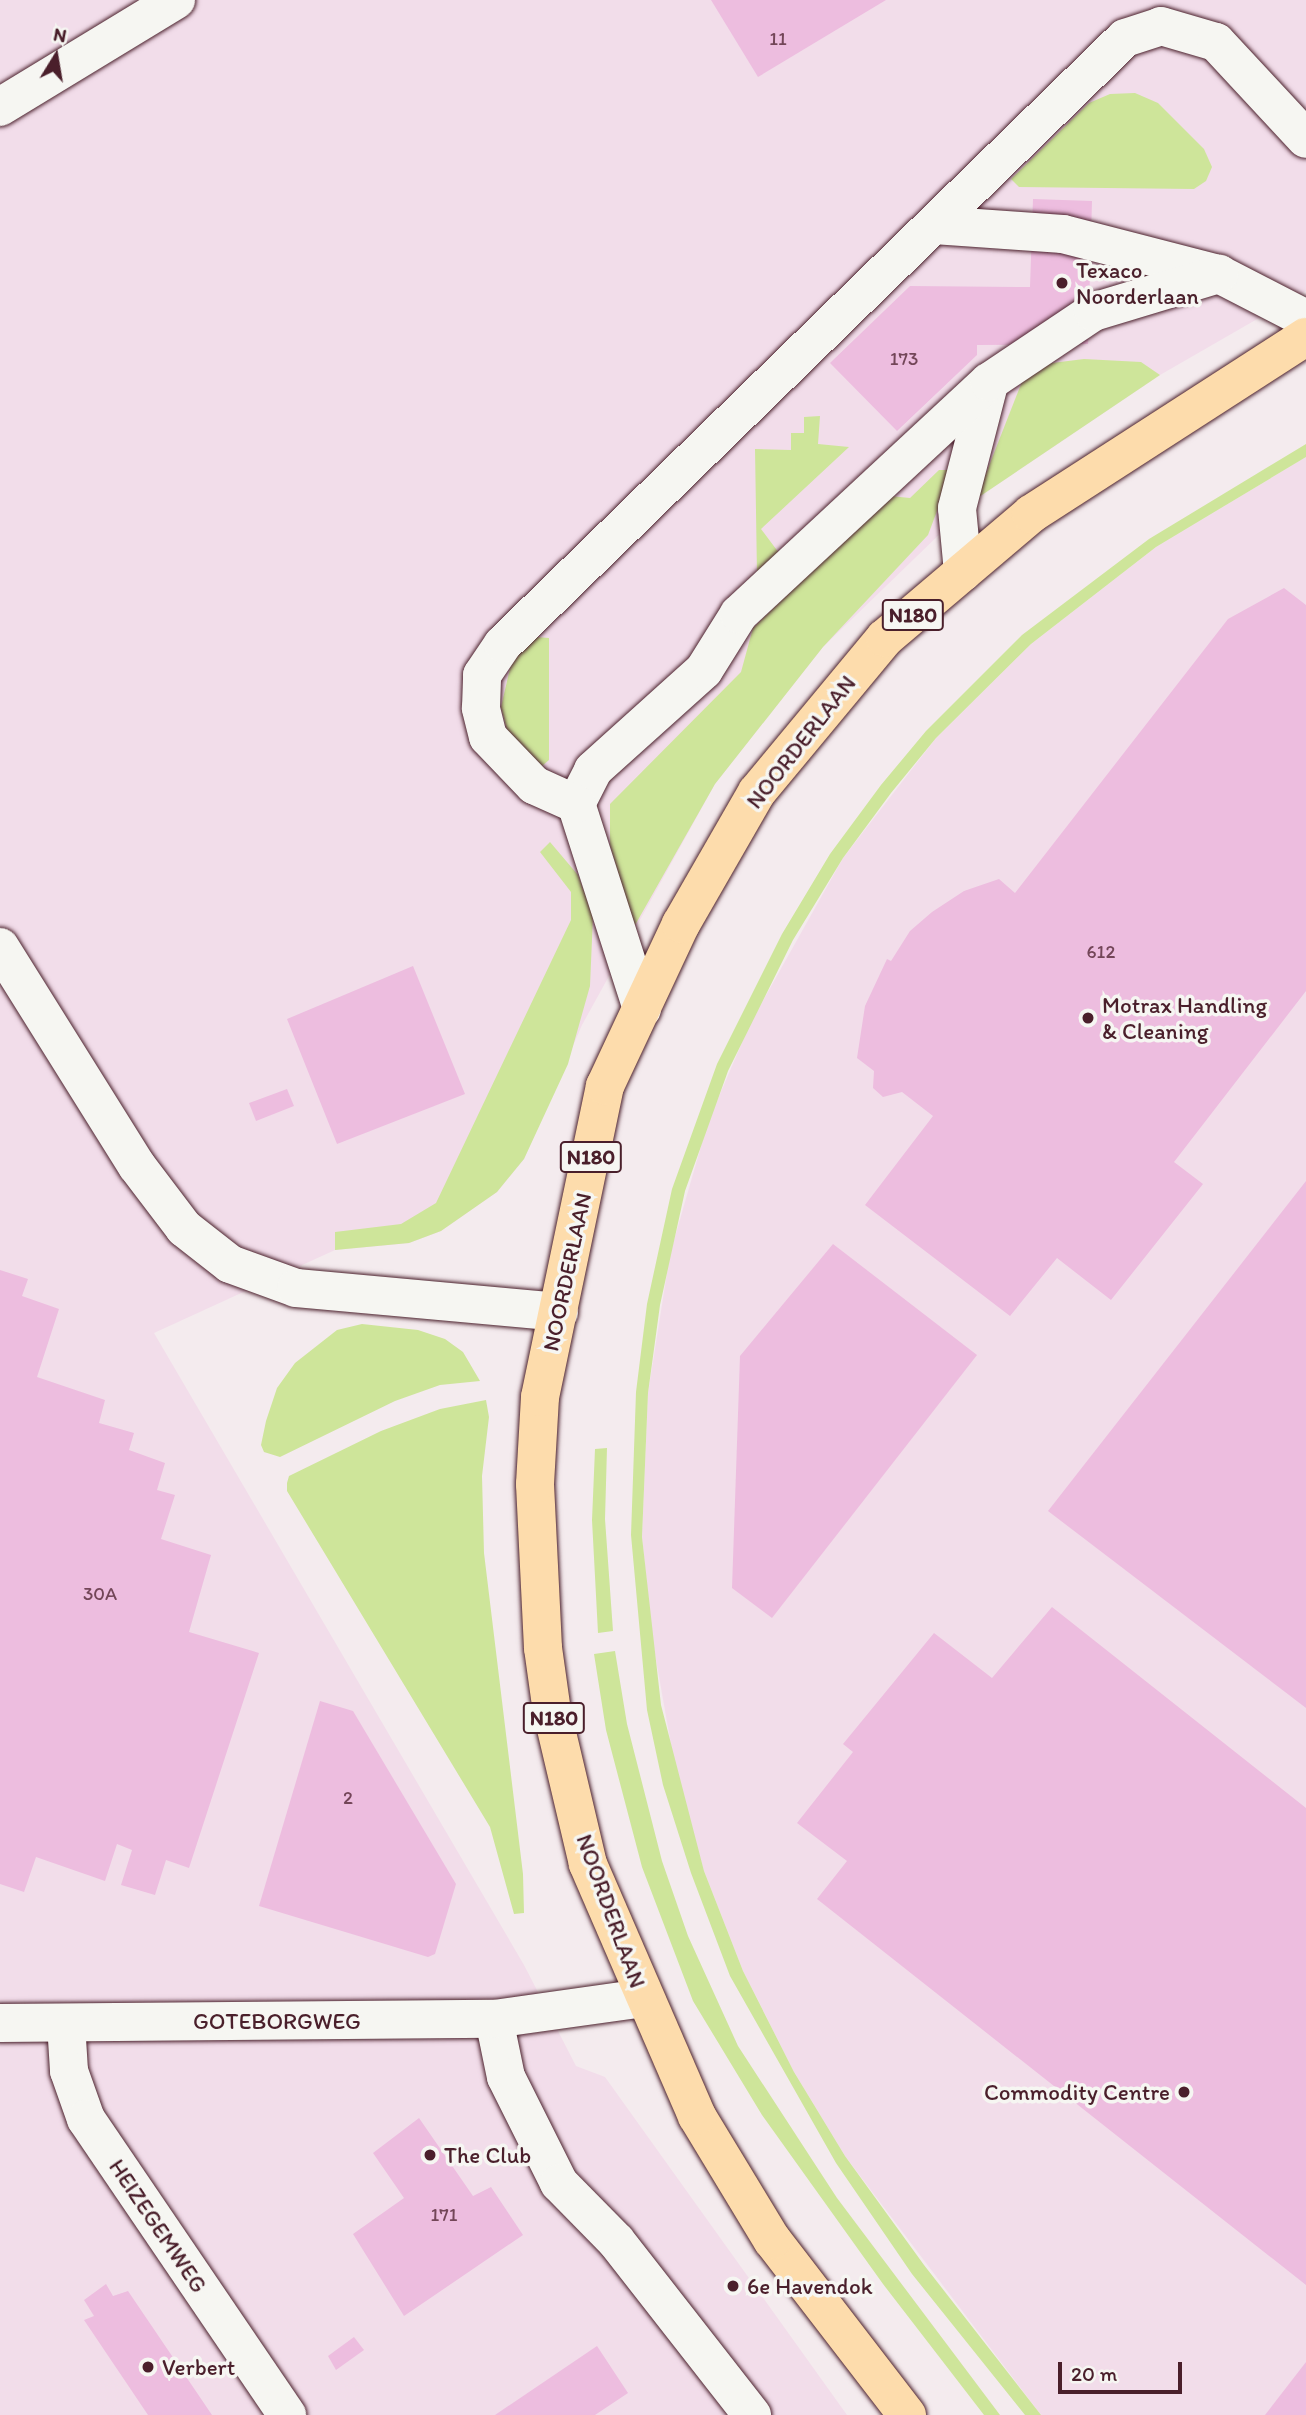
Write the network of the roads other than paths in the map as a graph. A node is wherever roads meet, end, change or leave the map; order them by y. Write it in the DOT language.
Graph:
graph roads {
  1 [pos="176,0"];
  2 [pos="0,107"];
  3 [pos="1306,139"];
  4 [pos="934,225"];
  5 [pos="1219,275"];
  6 [pos="1306,319"];
  7 [pos="1306,337"];
  8 [pos="989,382"];
  9 [pos="962,572"];
  10 [pos="576,804"];
  11 [pos="0,947"];
  12 [pos="642,1009"];
  13 [pos="559,1312"];
  14 [pos="643,1998"];
  15 [pos="494,2019"];
  16 [pos="0,2023"];
  17 [pos="66,2023"];
  18 [pos="287,2415"];
  19 [pos="752,2415"];
  20 [pos="907,2415"];
  1 -- 2 [label="street"];
  3 -- 4 [label="street"];
  4 -- 5 [label="street"];
  4 -- 10 [label="street"];
  5 -- 6 [label="street"];
  5 -- 8 [label="street"];
  7 -- 9 [label="main road, NOORDERLAAN / N180"];
  8 -- 9 [label="street"];
  8 -- 10 [label="street"];
  9 -- 12 [label="main road, NOORDERLAAN / N180"];
  10 -- 12 [label="street"];
  11 -- 13 [label="street"];
  12 -- 13 [label="main road, NOORDERLAAN / N180"];
  13 -- 14 [label="main road, NOORDERLAAN / N180"];
  14 -- 15 [label="street, GOTEBORGWEG"];
  14 -- 20 [label="main road, NOORDERLAAN / N180"];
  15 -- 17 [label="street, GOTEBORGWEG"];
  15 -- 19 [label="street"];
  16 -- 17 [label="street, GOTEBORGWEG"];
  17 -- 18 [label="street, HEIZEGEMWEG"];
}
